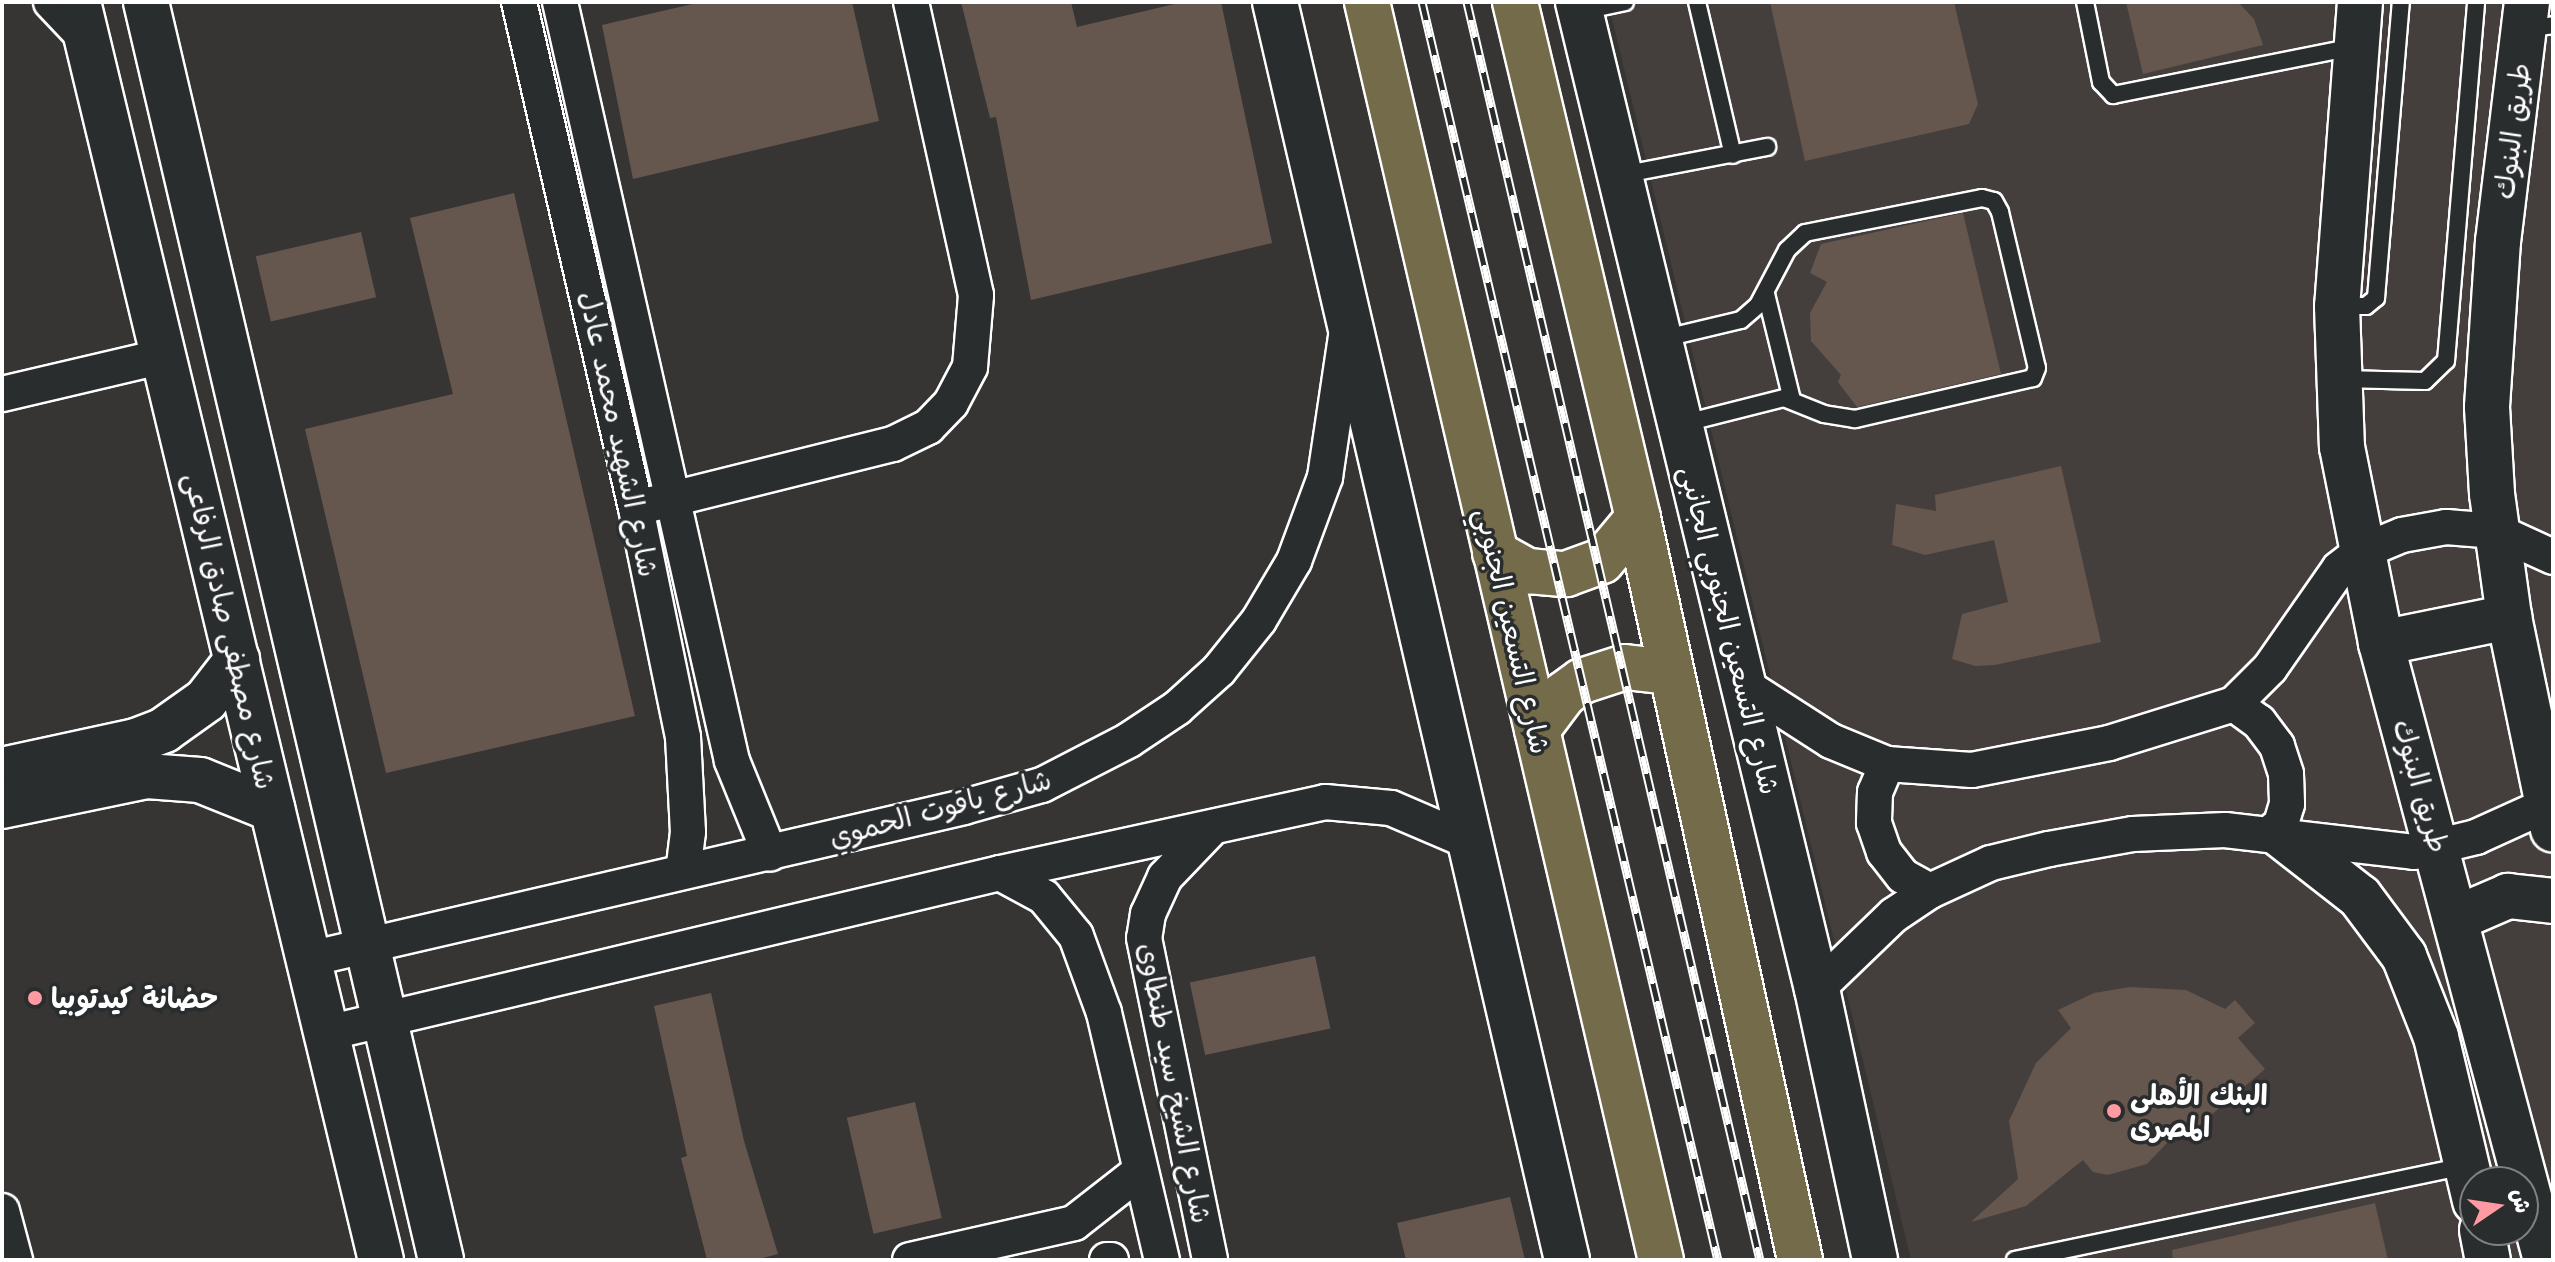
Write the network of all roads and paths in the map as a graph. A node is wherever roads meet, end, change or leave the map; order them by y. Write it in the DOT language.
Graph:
graph roads {
  1 [pos="51,2"];
  2 [pos="146,2"];
  3 [pos="519,2"];
  4 [pos="911,2"];
  5 [pos="1275,2"];
  6 [pos="1367,2"];
  7 [pos="1515,2"];
  8 [pos="1625,2"];
  9 [pos="1697,2"];
  10 [pos="2085,2"];
  11 [pos="2360,2"];
  12 [pos="2401,2"];
  13 [pos="2476,2"];
  14 [pos="1579,7"];
  15 [pos="563,18"];
  16 [pos="2535,19"];
  17 [pos="83,21"];
  18 [pos="529,44"];
  19 [pos="2355,47"];
  20 [pos="1767,147"];
  21 [pos="1733,155"];
  22 [pos="1620,175"];
  23 [pos="1766,294"];
  24 [pos="2337,306"];
  25 [pos="1348,320"];
  26 [pos="1660,339"];
  27 [pos="164,356"];
  28 [pos="2337,379"];
  29 [pos="2,394"];
  30 [pos="1792,400"];
  31 [pos="1680,424"];
  32 [pos="672,498"];
  33 [pos="636,508"];
  34 [pos="1638,518"];
  35 [pos="2496,531"];
  36 [pos="2361,552"];
  37 [pos="1495,553"];
  38 [pos="2553,557"];
  39 [pos="2509,617"];
  40 [pos="2381,643"];
  41 [pos="237,660"];
  42 [pos="1669,672"];
  43 [pos="1744,685"];
  44 [pos="2234,704"];
  45 [pos="1537,730"];
  46 [pos="1887,764"];
  47 [pos="2,770"];
  48 [pos="2,806"];
  49 [pos="272,809"];
  50 [pos="2551,812"];
  51 [pos="1209,831"];
  52 [pos="2278,833"];
  53 [pos="1468,841"];
  54 [pos="2438,846"];
  55 [pos="770,854"];
  56 [pos="683,871"];
  57 [pos="1000,873"];
  58 [pos="1930,891"];
  59 [pos="2553,901"];
  60 [pos="2457,918"];
  61 [pos="367,944"];
  62 [pos="309,959"];
  63 [pos="1817,989"];
  64 [pos="384,1017"];
  65 [pos="327,1033"];
  66 [pos="2488,1036"];
  67 [pos="2439,1049"];
  68 [pos="2467,1166"];
  69 [pos="1139,1172"];
  70 [pos="2459,1185"];
  71 [pos="2,1211"];
  72 [pos="1043,1246"];
  73 [pos="15,1260"];
  74 [pos="381,1260"];
  75 [pos="441,1260"];
  76 [pos="910,1260"];
  77 [pos="1162,1260"];
  78 [pos="1210,1260"];
  79 [pos="1567,1260"];
  80 [pos="1661,1260"];
  81 [pos="1800,1260"];
  82 [pos="1875,1260"];
  83 [pos="2015,1260"];
  84 [pos="2546,1260"];
  1 -- 17 [label="street"];
  2 -- 61 [label="street"];
  3 -- 18 [label="street, شارع الشهيد محمد عادل"];
  4 -- 32 [label="street"];
  5 -- 25 [label="street"];
  6 -- 37 [label="highway, شارع التسعين الجنوبي"];
  7 -- 34 [label="highway"];
  8 -- 14 [label="lane"];
  9 -- 21 [label="lane"];
  10 -- 19 [label="lane"];
  11 -- 19 [label="street, طريق البنوك"];
  12 -- 24 [label="lane"];
  13 -- 28 [label="lane"];
  14 -- 22 [label="street, شارع التسعين الجنوبي الجانبى"];
  15 -- 18 [label="street"];
  15 -- 32 [label="street, شارع الشهيد محمد عادل"];
  16 -- 35 [label="street, طريق البنوك"];
  17 -- 27 [label="street, شارع مصطفى صادق الرفاعى"];
  18 -- 33 [label="street, شارع الشهيد محمد عادل"];
  19 -- 24 [label="street, طريق البنوك"];
  20 -- 21 [label="lane"];
  21 -- 22 [label="lane"];
  22 -- 26 [label="street, شارع التسعين الجنوبي الجانبى"];
  23 -- 26 [label="lane"];
  23 -- 30 [label="lane"];
  23 -- 30 [label="lane"];
  24 -- 28 [label="street, طريق البنوك"];
  25 -- 53 [label="street"];
  25 -- 55 [label="street, شارع ياقوت الحموي"];
  26 -- 31 [label="street, شارع التسعين الجنوبي الجانبى"];
  27 -- 29 [label="street"];
  27 -- 41 [label="street, شارع مصطفى صادق الرفاعى"];
  28 -- 36 [label="street, طريق البنوك"];
  30 -- 31 [label="lane"];
  31 -- 43 [label="street, شارع التسعين الجنوبي الجانبى"];
  32 -- 33 [label="street"];
  32 -- 55 [label="street, شارع الشهيد محمد عادل"];
  33 -- 56 [label="street, شارع الشهيد محمد عادل"];
  34 -- 37 [label="highway"];
  34 -- 42 [label="highway"];
  35 -- 36 [label="street"];
  35 -- 38 [label="street"];
  35 -- 39 [label="street, طريق البنوك"];
  36 -- 40 [label="street, طريق البنوك"];
  36 -- 44 [label="street"];
  37 -- 45 [label="highway, شارع التسعين الجنوبي"];
  39 -- 40 [label="street"];
  39 -- 50 [label="street, طريق البنوك"];
  40 -- 54 [label="street, طريق البنوك"];
  41 -- 47 [label="street"];
  41 -- 49 [label="street, شارع مصطفى صادق الرفاعى"];
  42 -- 45 [label="highway"];
  42 -- 81 [label="highway"];
  43 -- 46 [label="street"];
  43 -- 63 [label="street, شارع التسعين الجنوبي الجانبى"];
  44 -- 46 [label="street"];
  44 -- 52 [label="street"];
  45 -- 80 [label="highway, شارع التسعين الجنوبي"];
  46 -- 58 [label="street"];
  48 -- 49 [label="street"];
  49 -- 62 [label="street, شارع مصطفى صادق الرفاعى"];
  50 -- 54 [label="street"];
  51 -- 53 [label="street"];
  51 -- 57 [label="street"];
  51 -- 78 [label="street, شارع الشيخ سيد طنطاوى"];
  52 -- 54 [label="street"];
  52 -- 58 [label="street"];
  52 -- 67 [label="street"];
  53 -- 79 [label="street"];
  54 -- 60 [label="street, طريق البنوك"];
  55 -- 56 [label="street, شارع ياقوت الحموي"];
  56 -- 61 [label="street, شارع ياقوت الحموي"];
  57 -- 64 [label="street"];
  57 -- 69 [label="street, شارع الشيخ سيد طنطاوى"];
  58 -- 63 [label="street"];
  59 -- 60 [label="street"];
  60 -- 66 [label="street, طريق البنوك"];
  61 -- 62 [label="street, شارع ياقوت الحموي"];
  61 -- 64 [label="street"];
  62 -- 65 [label="street, شارع مصطفى صادق الرفاعى"];
  63 -- 82 [label="street, شارع التسعين الجنوبي الجانبى"];
  64 -- 65 [label="street"];
  64 -- 75 [label="street"];
  65 -- 74 [label="street, شارع مصطفى صادق الرفاعى"];
  66 -- 67 [label="street"];
  66 -- 84 [label="street, طريق البنوك"];
  67 -- 68 [label="street"];
  69 -- 72 [label="street"];
  69 -- 77 [label="street, شارع الشيخ سيد طنطاوى"];
  70 -- 83 [label="lane"];
  71 -- 73 [label="street"];
  72 -- 76 [label="street"];
}
